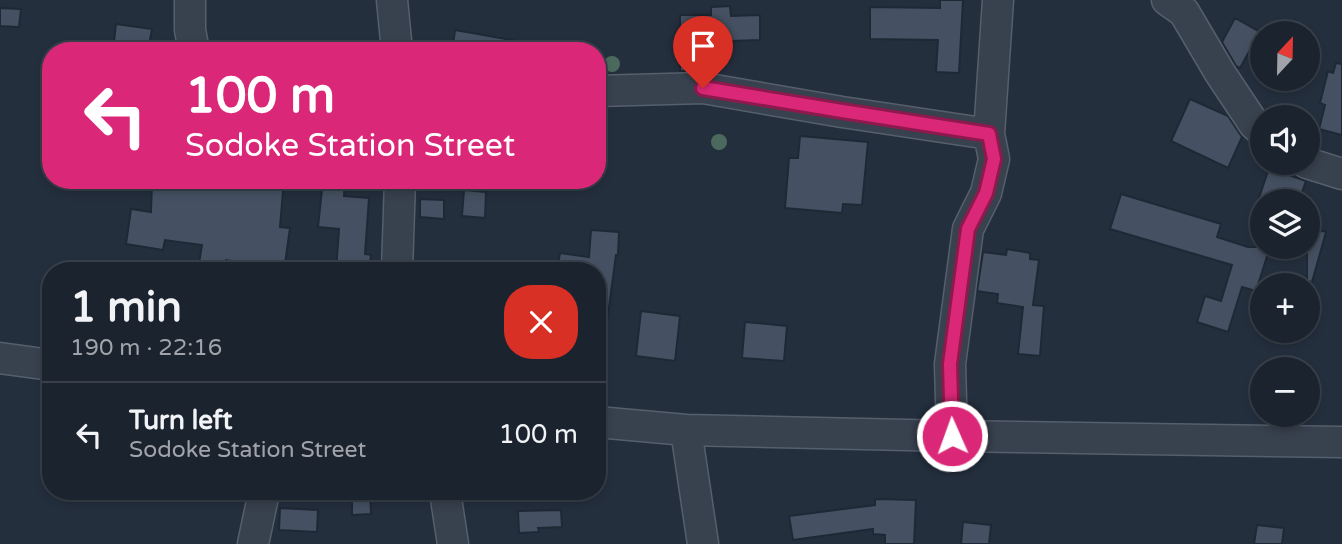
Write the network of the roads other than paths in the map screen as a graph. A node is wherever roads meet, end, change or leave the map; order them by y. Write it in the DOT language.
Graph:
graph roads {
  1 [pos="190,0"];
  2 [pos="392,0"];
  3 [pos="998,0"];
  4 [pos="1167,0"];
  5 [pos="192,42"];
  6 [pos="396,42"];
  7 [pos="606,91"];
  8 [pos="1250,118"];
  9 [pos="989,134"];
  10 [pos="1320,167"];
  11 [pos="1342,174"];
  12 [pos="400,189"];
  13 [pos="397,262"];
  14 [pos="0,358"];
  15 [pos="42,364"];
  16 [pos="606,418"];
  17 [pos="686,430"];
  18 [pos="952,436"];
  19 [pos="1342,442"];
  20 [pos="262,500"];
  21 [pos="447,500"];
  22 [pos="705,541"];
  23 [pos="253,544"];
  24 [pos="453,544"];
  1 -- 5 [label="street"];
  2 -- 6 [label="street"];
  3 -- 9 [label="street"];
  4 -- 8 [label="street"];
  7 -- 9 [label="street"];
  9 -- 18 [label="street"];
  10 -- 11 [label="street"];
  12 -- 13 [label="street"];
  14 -- 15 [label="street"];
  16 -- 17 [label="street"];
  17 -- 18 [label="street"];
  17 -- 22 [label="street"];
  18 -- 19 [label="street"];
  20 -- 23 [label="street"];
  21 -- 24 [label="street"];
}
